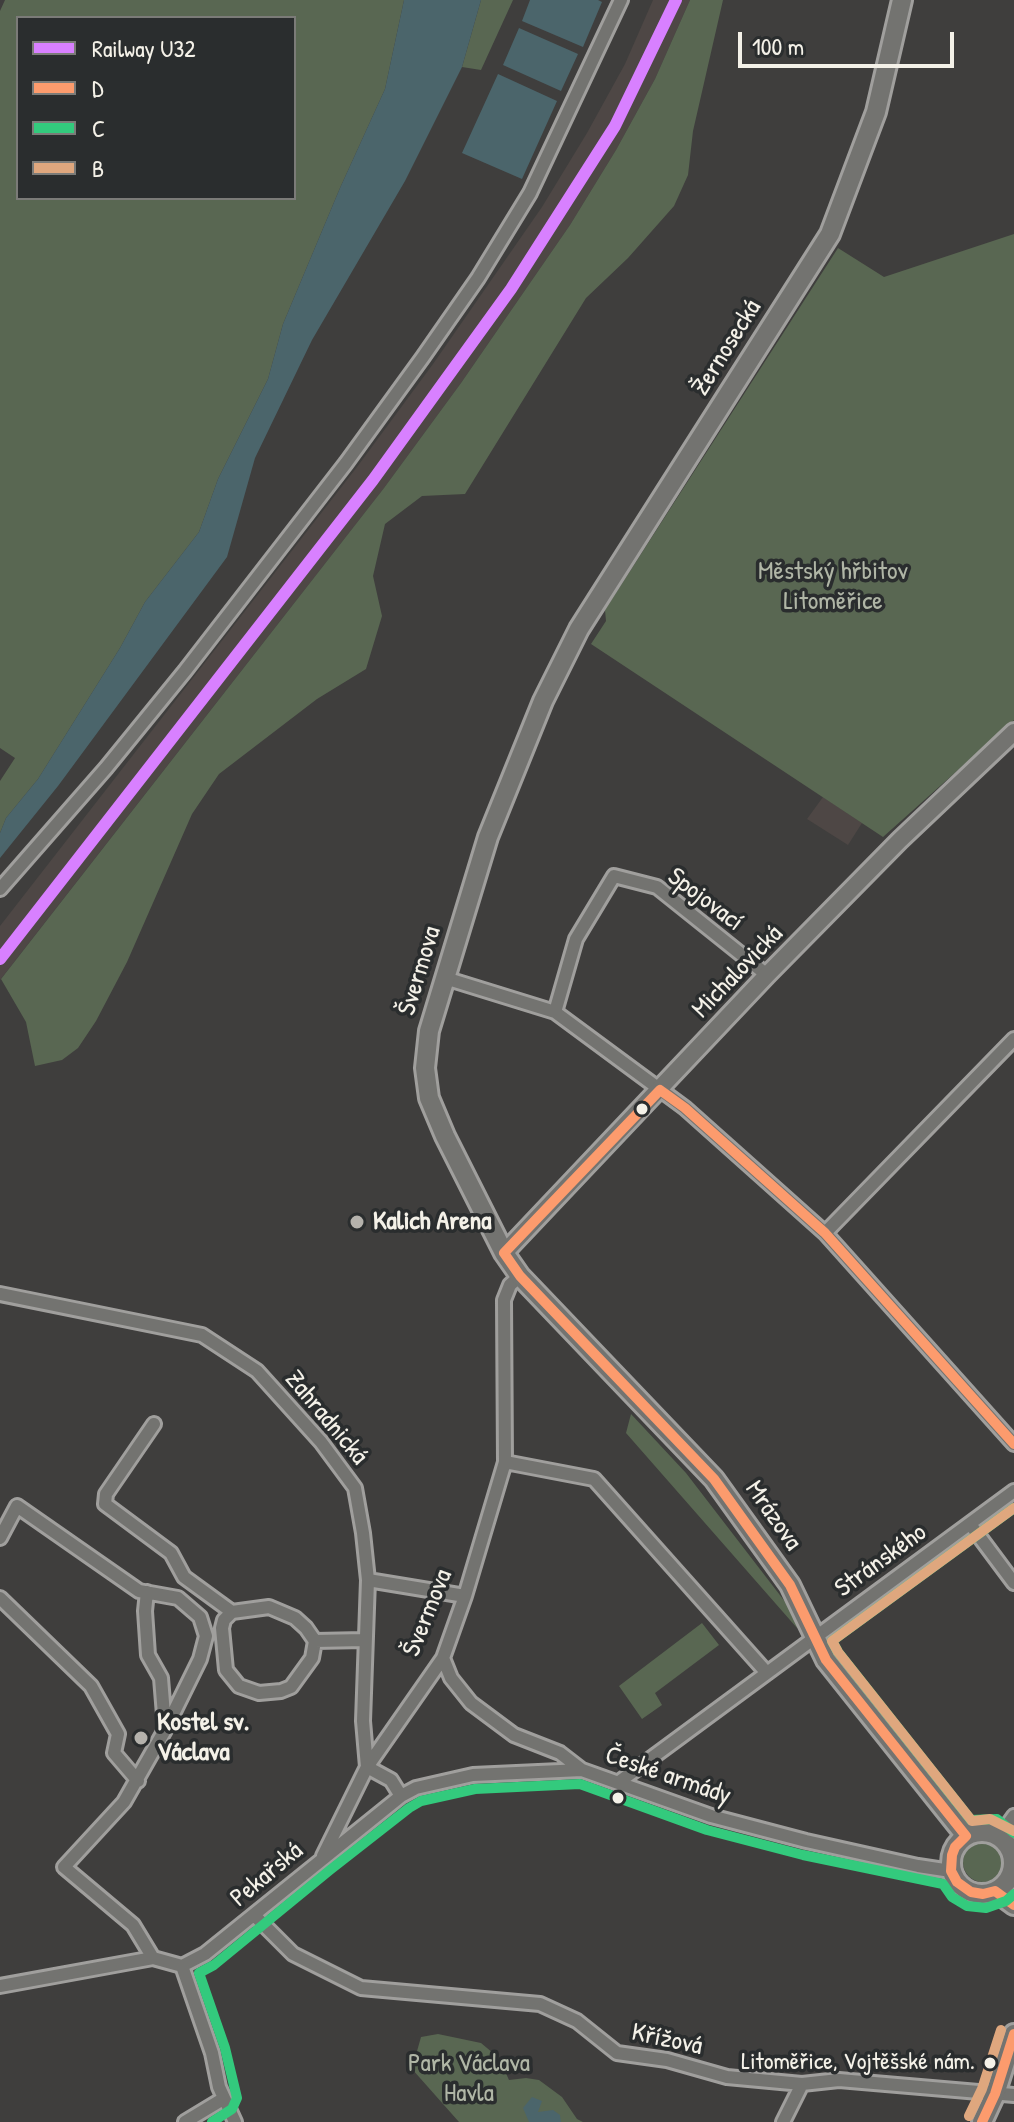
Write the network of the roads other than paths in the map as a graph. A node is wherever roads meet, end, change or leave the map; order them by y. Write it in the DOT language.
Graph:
graph roads {
  1 [pos="621,0"];
  2 [pos="902,0"];
  3 [pos="543,701"];
  4 [pos="1014,732"];
  5 [pos="0,889"];
  6 [pos="767,975"];
  7 [pos="445,978"];
  8 [pos="555,1012"];
  9 [pos="1014,1039"];
  10 [pos="660,1090"];
  11 [pos="825,1233"];
  12 [pos="504,1253"];
  13 [pos="520,1276"];
  14 [pos="0,1294"];
  15 [pos="154,1424"];
  16 [pos="1014,1444"];
  17 [pos="505,1462"];
  18 [pos="1014,1491"];
  19 [pos="970,1524"];
  20 [pos="0,1538"];
  21 [pos="368,1580"];
  22 [pos="1014,1583"];
  23 [pos="147,1592"];
  24 [pos="465,1596"];
  25 [pos="0,1598"];
  26 [pos="232,1612"];
  27 [pos="814,1637"];
  28 [pos="364,1640"];
  29 [pos="315,1641"];
  30 [pos="443,1658"];
  31 [pos="767,1673"];
  32 [pos="165,1730"];
  33 [pos="367,1767"];
  34 [pos="582,1770"];
  35 [pos="138,1781"];
  36 [pos="619,1782"];
  37 [pos="401,1796"];
  38 [pos="1014,1816"];
  39 [pos="966,1836"];
  40 [pos="999,1837"];
  41 [pos="321,1859"];
  42 [pos="951,1871"];
  43 [pos="1012,1877"];
  44 [pos="995,1891"];
  45 [pos="1014,1905"];
  46 [pos="254,1915"];
  47 [pos="153,1958"];
  48 [pos="182,1966"];
  49 [pos="0,1986"];
  50 [pos="1014,2034"];
  51 [pos="802,2084"];
  52 [pos="1005,2094"];
  53 [pos="223,2099"];
  54 [pos="185,2122"];
  55 [pos="235,2122"];
  56 [pos="783,2122"];
  57 [pos="982,2122"];
  1 -- 5 [label="street"];
  2 -- 3 [label="main road, Žernosecká"];
  3 -- 7 [label="main road, Švermova"];
  4 -- 6 [label="street, Michalovická"];
  6 -- 8 [label="street, Spojovací"];
  6 -- 10 [label="street, Michalovická"];
  7 -- 8 [label="street"];
  7 -- 12 [label="main road, Švermova"];
  8 -- 10 [label="street"];
  9 -- 11 [label="street"];
  10 -- 11 [label="street"];
  10 -- 12 [label="street, Michalovická"];
  11 -- 16 [label="street"];
  12 -- 13 [label="main road, Mrázova"];
  13 -- 17 [label="street, Švermova"];
  13 -- 27 [label="main road, Mrázova"];
  14 -- 21 [label="street, Zahradnická"];
  15 -- 26 [label="street"];
  17 -- 24 [label="street, Švermova"];
  17 -- 31 [label="street"];
  18 -- 19 [label="street, Stránského"];
  19 -- 22 [label="street"];
  19 -- 27 [label="street, Stránského"];
  20 -- 23 [label="street"];
  21 -- 24 [label="street"];
  21 -- 28 [label="street, Zahradnická"];
  23 -- 32 [label="street"];
  23 -- 32 [label="street"];
  24 -- 30 [label="street, Švermova"];
  25 -- 35 [label="street"];
  26 -- 29 [label="street"];
  26 -- 29 [label="street"];
  27 -- 31 [label="street, Stránského"];
  27 -- 39 [label="main road, Mrázova"];
  28 -- 29 [label="street"];
  28 -- 33 [label="street, Zahradnická"];
  30 -- 33 [label="street, Švermova"];
  30 -- 34 [label="street"];
  31 -- 36 [label="street, Stránského"];
  32 -- 35 [label="street"];
  33 -- 37 [label="street"];
  33 -- 41 [label="street, Švermova"];
  34 -- 36 [label="street, České armády"];
  34 -- 37 [label="street, České armády"];
  35 -- 47 [label="street"];
  36 -- 42 [label="street, České armády"];
  37 -- 41 [label="street, Pekařská"];
  38 -- 40 [label="street"];
  39 -- 40 [label="main road"];
  39 -- 42 [label="main road"];
  40 -- 43 [label="main road"];
  41 -- 46 [label="street, Pekařská"];
  42 -- 44 [label="main road"];
  43 -- 44 [label="main road"];
  44 -- 45 [label="main road"];
  46 -- 48 [label="street, Pekařská"];
  46 -- 51 [label="street, Křížová"];
  47 -- 48 [label="street"];
  47 -- 49 [label="street"];
  48 -- 53 [label="street"];
  50 -- 52 [label="main road"];
  51 -- 52 [label="street, Křížová"];
  51 -- 56 [label="street"];
  52 -- 57 [label="main road"];
  53 -- 54 [label="street"];
  53 -- 55 [label="street"];
}
